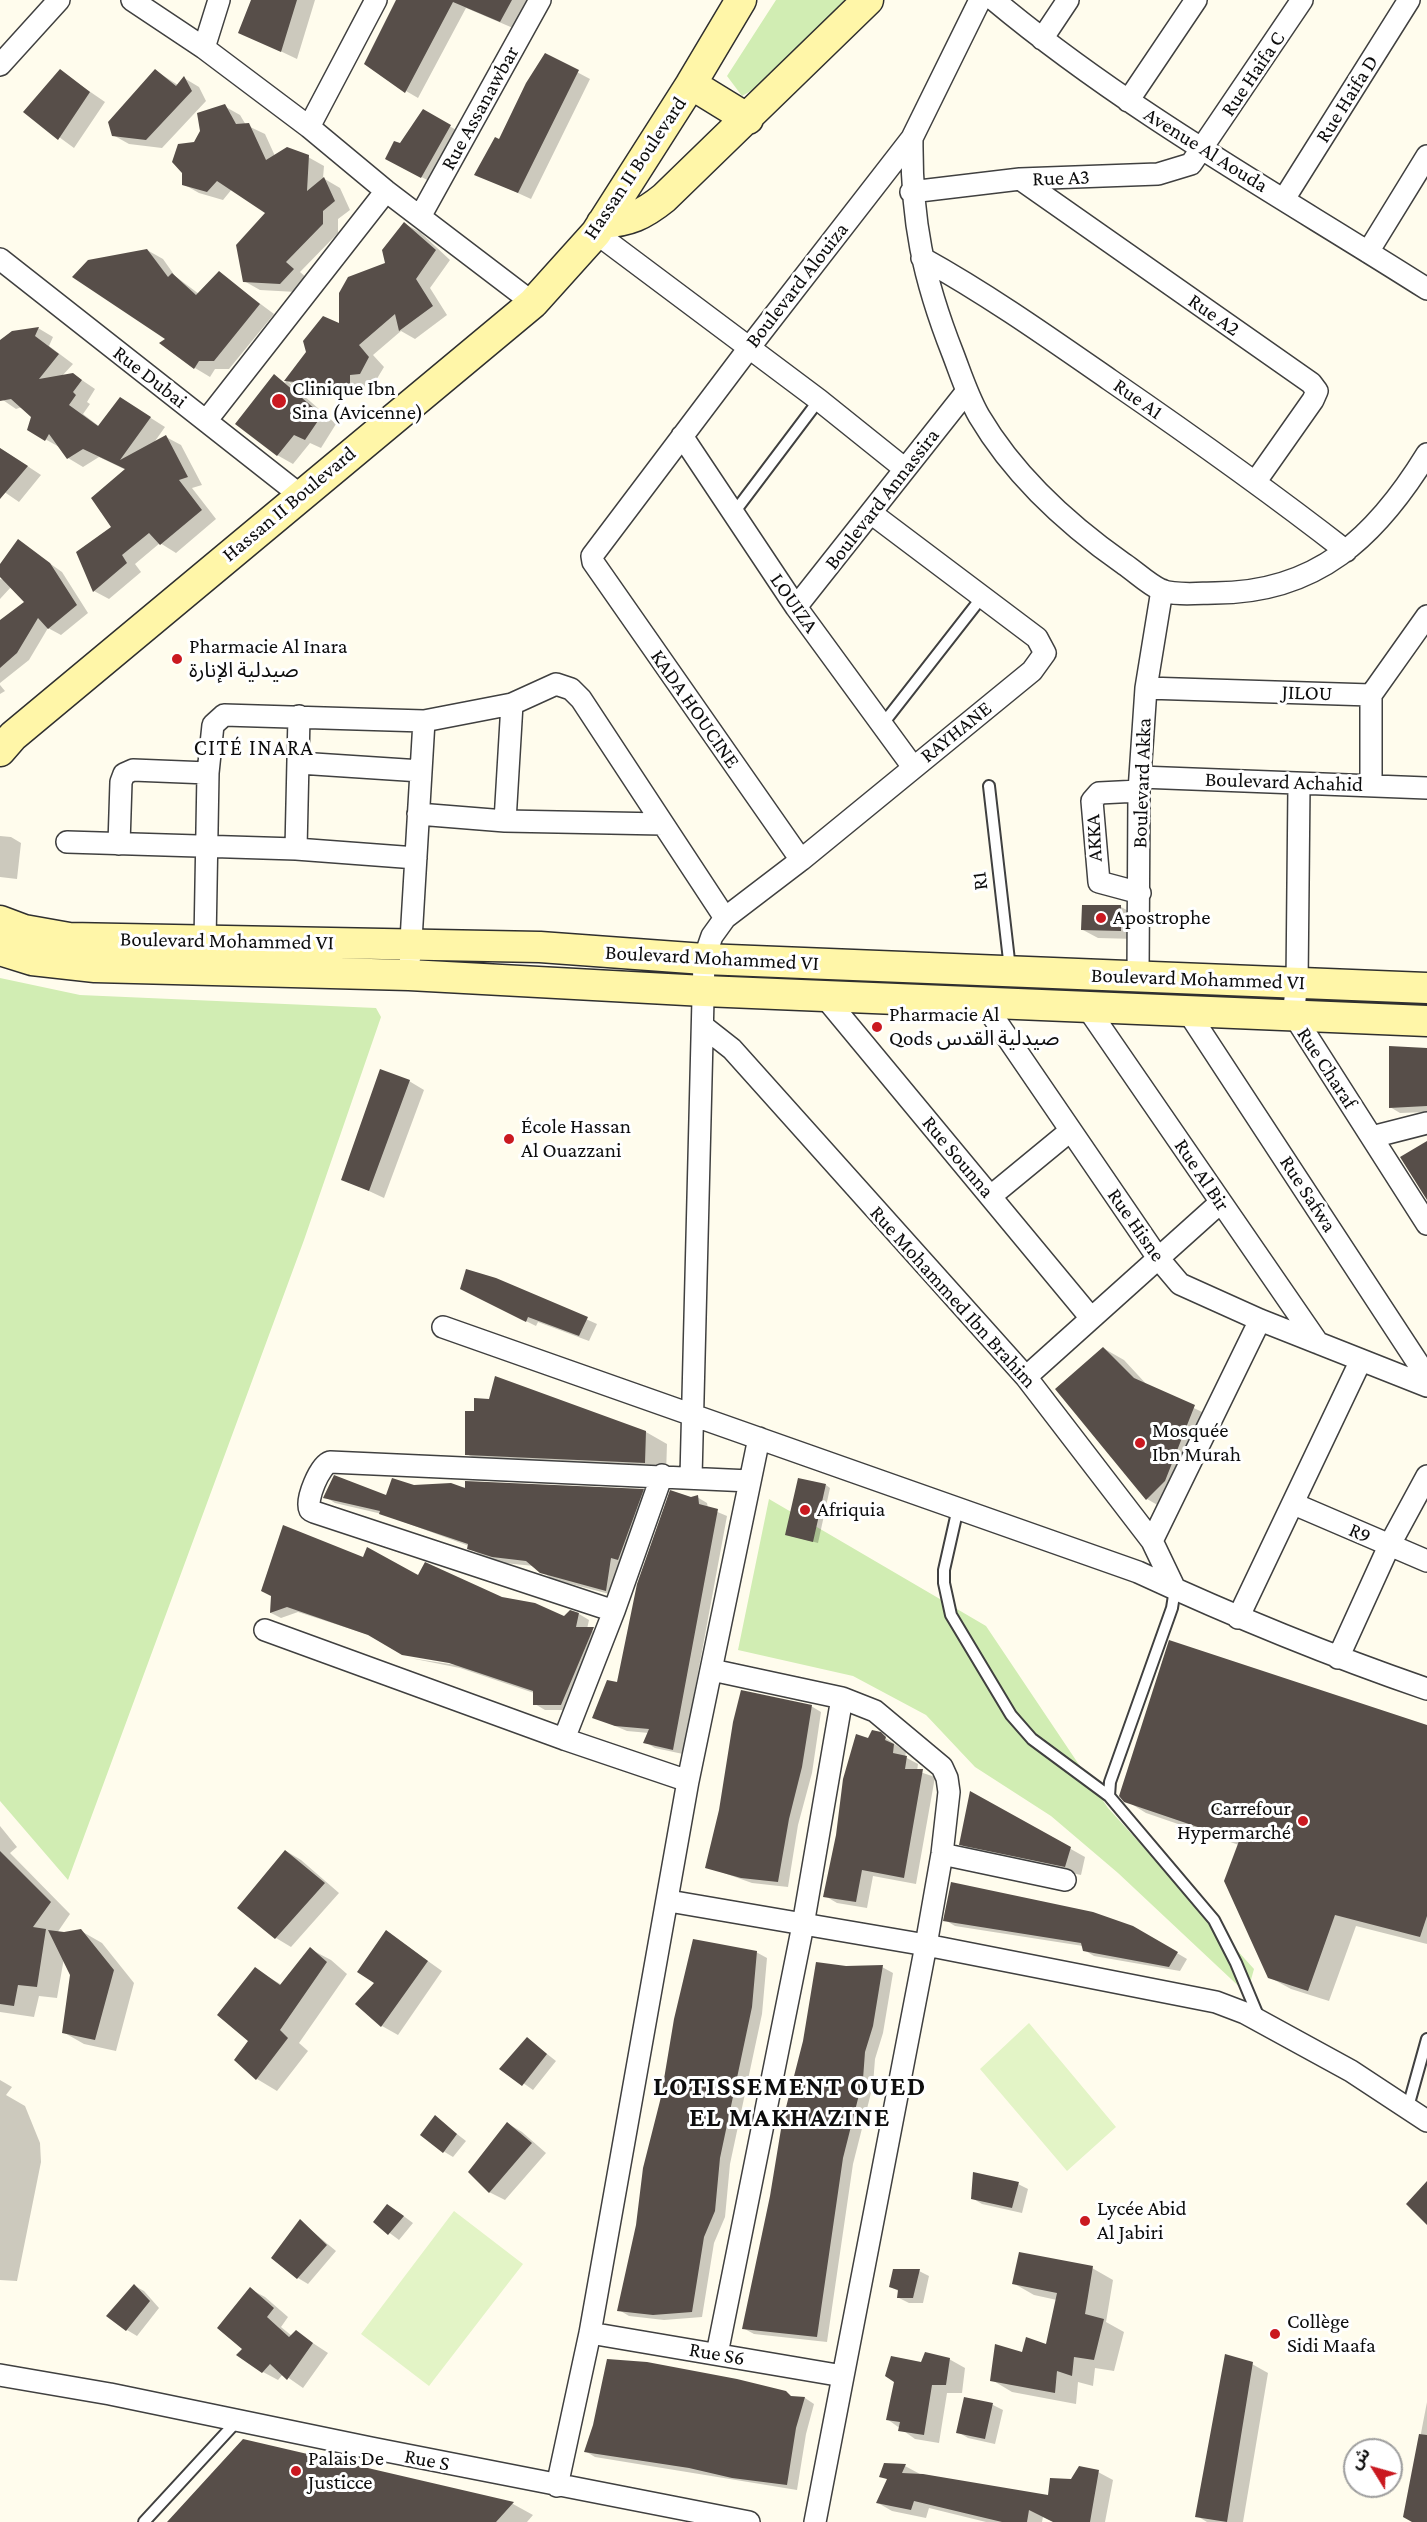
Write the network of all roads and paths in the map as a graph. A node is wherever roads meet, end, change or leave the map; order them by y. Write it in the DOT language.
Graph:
graph roads {
  1 [pos="59,0"];
  2 [pos="132,0"];
  3 [pos="219,0"];
  4 [pos="376,0"];
  5 [pos="540,0"];
  6 [pos="741,0"];
  7 [pos="868,0"];
  8 [pos="980,0"];
  9 [pos="994,0"];
  10 [pos="1068,0"];
  11 [pos="1196,0"];
  12 [pos="1302,0"];
  13 [pos="1409,0"];
  14 [pos="1042,39"];
  15 [pos="204,48"];
  16 [pos="0,65"];
  17 [pos="691,84"];
  18 [pos="1128,101"];
  19 [pos="748,119"];
  20 [pos="309,127"];
  21 [pos="912,138"];
  22 [pos="1203,148"];
  23 [pos="1427,156"];
  24 [pos="1020,179"];
  25 [pos="386,191"];
  26 [pos="911,192"];
  27 [pos="1284,199"];
  28 [pos="421,215"];
  29 [pos="599,228"];
  30 [pos="1368,252"];
  31 [pos="922,258"];
  32 [pos="0,259"];
  33 [pos="1427,289"];
  34 [pos="532,303"];
  35 [pos="749,348"];
  36 [pos="967,391"];
  37 [pos="819,400"];
  38 [pos="206,421"];
  39 [pos="682,436"];
  40 [pos="1427,454"];
  41 [pos="905,469"];
  42 [pos="1256,481"];
  43 [pos="300,495"];
  44 [pos="871,513"];
  45 [pos="733,514"];
  46 [pos="1346,551"];
  47 [pos="592,556"];
  48 [pos="1162,590"];
  49 [pos="982,597"];
  50 [pos="796,607"];
  51 [pos="1427,616"];
  52 [pos="1146,688"];
  53 [pos="1371,695"];
  54 [pos="512,704"];
  55 [pos="299,716"];
  56 [pos="424,721"];
  57 [pos="882,725"];
  58 [pos="4,744"];
  59 [pos="300,763"];
  60 [pos="913,767"];
  61 [pos="421,771"];
  62 [pos="208,773"];
  63 [pos="1140,784"];
  64 [pos="1371,784"];
  65 [pos="1299,785"];
  66 [pos="989,786"];
  67 [pos="1427,788"];
  68 [pos="418,814"];
  69 [pos="505,821"];
  70 [pos="663,824"];
  71 [pos="67,842"];
  72 [pos="119,844"];
  73 [pos="206,846"];
  74 [pos="296,849"];
  75 [pos="416,858"];
  76 [pos="801,860"];
  77 [pos="1140,893"];
  78 [pos="725,918"];
  79 [pos="0,921"];
  80 [pos="205,942"];
  81 [pos="410,943"];
  82 [pos="0,950"];
  83 [pos="704,960"];
  84 [pos="1011,972"];
  85 [pos="409,975"];
  86 [pos="1138,976"];
  87 [pos="1297,984"];
  88 [pos="1427,988"];
  89 [pos="704,991"];
  90 [pos="824,996"];
  91 [pos="983,1002"];
  92 [pos="1086,1006"];
  93 [pos="1188,1012"];
  94 [pos="1293,1014"];
  95 [pos="1427,1021"];
  96 [pos="704,1027"];
  97 [pos="1427,1123"];
  98 [pos="1070,1131"];
  99 [pos="1372,1137"];
  100 [pos="991,1196"];
  101 [pos="1221,1202"];
  102 [pos="1427,1224"];
  103 [pos="1158,1258"];
  104 [pos="1091,1318"];
  105 [pos="1260,1320"];
  106 [pos="443,1327"];
  107 [pos="1318,1343"];
  108 [pos="1361,1360"];
  109 [pos="1026,1377"];
  110 [pos="1427,1377"];
  111 [pos="1427,1386"];
  112 [pos="693,1415"];
  113 [pos="759,1438"];
  114 [pos="662,1475"];
  115 [pos="1427,1476"];
  116 [pos="692,1477"];
  117 [pos="750,1481"];
  118 [pos="1294,1504"];
  119 [pos="958,1508"];
  120 [pos="1152,1541"];
  121 [pos="1389,1546"];
  122 [pos="1427,1561"];
  123 [pos="1175,1589"];
  124 [pos="614,1611"];
  125 [pos="1238,1618"];
  126 [pos="265,1630"];
  127 [pos="1338,1658"];
  128 [pos="712,1670"];
  129 [pos="1427,1689"];
  130 [pos="842,1698"];
  131 [pos="564,1739"];
  132 [pos="688,1781"];
  133 [pos="1109,1796"];
  134 [pos="942,1854"];
  135 [pos="1065,1880"];
  136 [pos="669,1900"];
  137 [pos="803,1925"];
  138 [pos="926,1945"];
  139 [pos="1260,2021"];
  140 [pos="1427,2039"];
  141 [pos="1408,2107"];
  142 [pos="1427,2121"];
  143 [pos="590,2333"];
  144 [pos="717,2354"];
  145 [pos="0,2375"];
  146 [pos="843,2376"];
  147 [pos="238,2420"];
  148 [pos="557,2486"];
  149 [pos="144,2522"];
  150 [pos="749,2522"];
  151 [pos="814,2522"];
  1 -- 16 [label="street"];
  2 -- 15 [label="street"];
  3 -- 15 [label="street"];
  4 -- 20 [label="street"];
  5 -- 28 [label="street, Rue Assanawbar"];
  6 -- 17 [label="main road, Hassan II Boulevard"];
  7 -- 19 [label="main road"];
  8 -- 21 [label="street, Boulevard Alouiza"];
  9 -- 14 [label="street, Avenue Al Aouda"];
  10 -- 14 [label="street"];
  11 -- 18 [label="street"];
  12 -- 22 [label="street, Rue Haifa C"];
  13 -- 27 [label="street, Rue Haifa D"];
  14 -- 18 [label="street, Avenue Al Aouda"];
  15 -- 20 [label="street"];
  17 -- 19 [label="main road"];
  17 -- 29 [label="main road, Hassan II Boulevard"];
  18 -- 22 [label="street, Avenue Al Aouda"];
  19 -- 29 [label="main road"];
  20 -- 25 [label="street"];
  21 -- 26 [label="street"];
  21 -- 35 [label="street, Boulevard Alouiza"];
  22 -- 24 [label="street, Rue A3"];
  22 -- 27 [label="street, Avenue Al Aouda"];
  23 -- 30 [label="street"];
  24 -- 26 [label="street, Rue A3"];
  24 -- 42 [label="street, Rue A2"];
  25 -- 28 [label="street"];
  25 -- 38 [label="street"];
  26 -- 31 [label="street"];
  27 -- 30 [label="street, Avenue Al Aouda"];
  28 -- 34 [label="street"];
  29 -- 34 [label="main road, Hassan II Boulevard"];
  29 -- 35 [label="street"];
  30 -- 33 [label="street, Avenue Al Aouda"];
  31 -- 36 [label="street"];
  31 -- 42 [label="street, Rue A1"];
  32 -- 38 [label="street, Rue Dubai"];
  34 -- 43 [label="main road, Hassan II Boulevard"];
  35 -- 37 [label="street"];
  35 -- 39 [label="street, Boulevard Alouiza"];
  36 -- 41 [label="street, Boulevard Annassira"];
  36 -- 48 [label="street"];
  37 -- 41 [label="street"];
  37 -- 45 [label="lane"];
  38 -- 43 [label="street, Rue Dubai"];
  39 -- 45 [label="street, LOUIZA"];
  39 -- 47 [label="street, Boulevard Alouiza"];
  40 -- 46 [label="street"];
  41 -- 44 [label="street, Boulevard Annassira"];
  42 -- 46 [label="street, Rue A1"];
  43 -- 58 [label="main road, Hassan II Boulevard"];
  44 -- 49 [label="street, RAYHANE"];
  44 -- 50 [label="street, Boulevard Annassira"];
  45 -- 50 [label="street, LOUIZA"];
  46 -- 48 [label="street"];
  47 -- 76 [label="street, KADA HOUCINE"];
  48 -- 52 [label="street, Boulevard Akka"];
  49 -- 57 [label="lane"];
  49 -- 60 [label="street, RAYHANE"];
  50 -- 57 [label="street, LOUIZA"];
  51 -- 53 [label="street"];
  52 -- 53 [label="street, JILOU"];
  52 -- 63 [label="street, Boulevard Akka"];
  53 -- 64 [label="street"];
  54 -- 56 [label="street"];
  54 -- 69 [label="street"];
  54 -- 70 [label="street"];
  55 -- 56 [label="street"];
  55 -- 59 [label="street"];
  55 -- 62 [label="street"];
  56 -- 61 [label="street"];
  57 -- 60 [label="street, LOUIZA"];
  59 -- 61 [label="street"];
  59 -- 74 [label="street"];
  60 -- 76 [label="street, RAYHANE"];
  61 -- 68 [label="street"];
  62 -- 72 [label="street"];
  62 -- 73 [label="street"];
  63 -- 65 [label="street, Boulevard Achahid"];
  63 -- 77 [label="street, Boulevard Akka"];
  63 -- 77 [label="street, AKKA"];
  64 -- 65 [label="street, Boulevard Achahid"];
  64 -- 67 [label="street, Boulevard Achahid"];
  65 -- 87 [label="street, Rue Charaf"];
  66 -- 84 [label="lane, R1"];
  68 -- 69 [label="street"];
  68 -- 75 [label="street"];
  69 -- 70 [label="street"];
  70 -- 78 [label="street"];
  71 -- 72 [label="street"];
  72 -- 73 [label="street"];
  73 -- 74 [label="street"];
  73 -- 80 [label="street"];
  74 -- 75 [label="street"];
  75 -- 81 [label="street"];
  76 -- 78 [label="street, RAYHANE"];
  77 -- 86 [label="street, Boulevard Akka"];
  78 -- 83 [label="street, RAYHANE"];
  79 -- 80 [label="main road, Boulevard Mohammed VI"];
  80 -- 81 [label="main road, Boulevard Mohammed VI"];
  81 -- 83 [label="main road, Boulevard Mohammed VI"];
  81 -- 85 [label="street"];
  82 -- 85 [label="main road, Boulevard Mohammed VI"];
  83 -- 84 [label="main road, Boulevard Mohammed VI"];
  83 -- 89 [label="street"];
  84 -- 86 [label="main road, Boulevard Mohammed VI"];
  85 -- 89 [label="main road, Boulevard Mohammed VI"];
  86 -- 87 [label="main road, Boulevard Mohammed VI"];
  87 -- 88 [label="main road, Boulevard Mohammed VI"];
  87 -- 94 [label="street, Rue Charaf"];
  89 -- 90 [label="main road, Boulevard Mohammed VI"];
  89 -- 96 [label="street"];
  90 -- 91 [label="main road, Boulevard Mohammed VI"];
  90 -- 100 [label="street, Rue Sounna"];
  91 -- 92 [label="main road, Boulevard Mohammed VI"];
  91 -- 98 [label="street, Rue Hisne"];
  92 -- 93 [label="main road, Boulevard Mohammed VI"];
  92 -- 101 [label="street, Rue Al Bir"];
  93 -- 94 [label="main road, Boulevard Mohammed VI"];
  93 -- 110 [label="street, Rue Safwa"];
  94 -- 95 [label="main road, Boulevard Mohammed VI"];
  94 -- 99 [label="street, Rue Charaf"];
  96 -- 109 [label="street, Rue Mohammed Ibn Brahim"];
  96 -- 112 [label="street"];
  97 -- 99 [label="street"];
  98 -- 100 [label="street"];
  98 -- 103 [label="street, Rue Hisne"];
  99 -- 102 [label="street, Rue Charaf"];
  100 -- 104 [label="street, Rue Sounna"];
  101 -- 103 [label="street"];
  101 -- 107 [label="street, Rue Al Bir"];
  103 -- 104 [label="street"];
  103 -- 105 [label="street, Rue Hisne"];
  104 -- 109 [label="street"];
  105 -- 107 [label="street, Rue Hisne"];
  105 -- 120 [label="street"];
  106 -- 112 [label="street"];
  107 -- 108 [label="street, Rue Hisne"];
  108 -- 111 [label="street"];
  108 -- 118 [label="street"];
  109 -- 120 [label="street, Rue Mohammed Ibn Brahim"];
  112 -- 113 [label="street"];
  112 -- 116 [label="street"];
  113 -- 117 [label="street"];
  113 -- 119 [label="street"];
  114 -- 116 [label="street"];
  114 -- 124 [label="street"];
  114 -- 124 [label="street"];
  115 -- 121 [label="street"];
  116 -- 117 [label="street"];
  117 -- 128 [label="street"];
  118 -- 121 [label="street, R9"];
  118 -- 125 [label="street"];
  119 -- 123 [label="street"];
  119 -- 133 [label="lane"];
  120 -- 123 [label="street, Rue Mohammed Ibn Brahim"];
  121 -- 122 [label="street, R9"];
  121 -- 127 [label="street"];
  123 -- 125 [label="street"];
  123 -- 133 [label="lane"];
  124 -- 131 [label="street"];
  125 -- 127 [label="street"];
  126 -- 131 [label="street"];
  127 -- 129 [label="street"];
  128 -- 130 [label="street"];
  128 -- 132 [label="street"];
  130 -- 134 [label="street"];
  130 -- 137 [label="street"];
  131 -- 132 [label="street"];
  132 -- 136 [label="street"];
  133 -- 139 [label="lane"];
  134 -- 135 [label="street"];
  134 -- 138 [label="street"];
  136 -- 137 [label="street"];
  136 -- 143 [label="street"];
  137 -- 138 [label="street"];
  137 -- 144 [label="street"];
  138 -- 139 [label="street"];
  138 -- 146 [label="street"];
  139 -- 141 [label="street"];
  140 -- 141 [label="lane"];
  141 -- 142 [label="street"];
  143 -- 144 [label="street, Rue S6"];
  143 -- 148 [label="street"];
  144 -- 146 [label="street, Rue S6"];
  145 -- 147 [label="street, Rue S"];
  146 -- 151 [label="street"];
  147 -- 148 [label="street, Rue S"];
  147 -- 149 [label="lane"];
  148 -- 150 [label="street, Rue S"];
}
